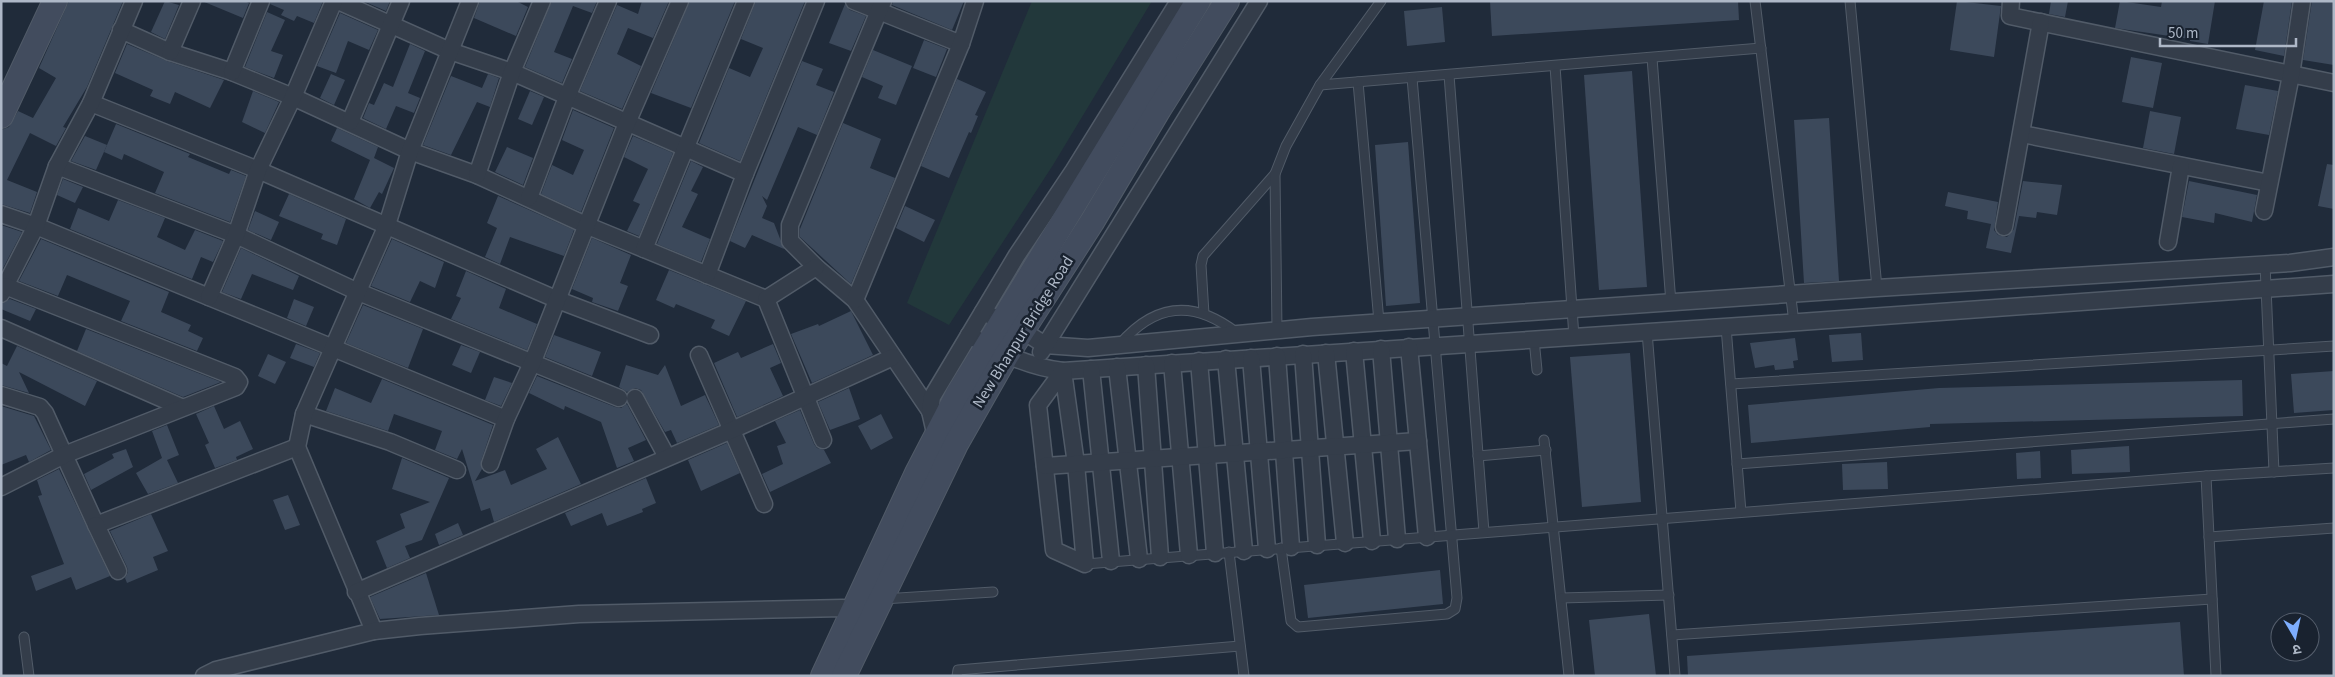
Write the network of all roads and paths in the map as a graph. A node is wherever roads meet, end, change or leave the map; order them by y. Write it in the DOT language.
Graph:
graph roads {
  1 [pos="54,1"];
  2 [pos="134,1"];
  3 [pos="192,1"];
  4 [pos="261,1"];
  5 [pos="334,1"];
  6 [pos="338,1"];
  7 [pos="401,1"];
  8 [pos="470,1"];
  9 [pos="542,1"];
  10 [pos="608,1"];
  11 [pos="680,1"];
  12 [pos="746,1"];
  13 [pos="816,1"];
  14 [pos="854,1"];
  15 [pos="975,1"];
  16 [pos="1179,1"];
  17 [pos="1198,1"];
  18 [pos="1226,1"];
  19 [pos="1258,1"];
  20 [pos="1381,1"];
  21 [pos="1755,1"];
  22 [pos="1850,1"];
  23 [pos="2011,1"];
  24 [pos="2302,1"];
  25 [pos="882,6"];
  26 [pos="2042,22"];
  27 [pos="392,25"];
  28 [pos="121,30"];
  29 [pos="960,44"];
  30 [pos="1761,48"];
  31 [pos="450,51"];
  32 [pos="170,52"];
  33 [pos="1652,58"];
  34 [pos="1555,66"];
  35 [pos="232,72"];
  36 [pos="512,72"];
  37 [pos="2291,74"];
  38 [pos="1449,75"];
  39 [pos="1412,78"];
  40 [pos="1358,82"];
  41 [pos="2334,83"];
  42 [pos="1320,85"];
  43 [pos="293,97"];
  44 [pos="568,97"];
  45 [pos="91,103"];
  46 [pos="1,116"];
  47 [pos="350,122"];
  48 [pos="627,123"];
  49 [pos="2022,134"];
  50 [pos="685,149"];
  51 [pos="410,151"];
  52 [pos="57,166"];
  53 [pos="2181,166"];
  54 [pos="258,170"];
  55 [pos="476,174"];
  56 [pos="745,174"];
  57 [pos="1275,174"];
  58 [pos="2269,183"];
  59 [pos="528,198"];
  60 [pos="2264,211"];
  61 [pos="1,214"];
  62 [pos="387,225"];
  63 [pos="36,226"];
  64 [pos="588,226"];
  65 [pos="2004,227"];
  66 [pos="236,235"];
  67 [pos="2168,242"];
  68 [pos="644,249"];
  69 [pos="2334,257"];
  70 [pos="2260,265"];
  71 [pos="816,267"];
  72 [pos="707,275"];
  73 [pos="2334,284"];
  74 [pos="1877,288"];
  75 [pos="3,290"];
  76 [pos="2260,290"];
  77 [pos="356,291"];
  78 [pos="1791,295"];
  79 [pos="209,297"];
  80 [pos="766,299"];
  81 [pos="558,300"];
  82 [pos="856,300"];
  83 [pos="1671,303"];
  84 [pos="1572,310"];
  85 [pos="1204,314"];
  86 [pos="1468,317"];
  87 [pos="1433,319"];
  88 [pos="1003,322"];
  89 [pos="1379,322"];
  90 [pos="1794,322"];
  91 [pos="1726,327"];
  92 [pos="1,328"];
  93 [pos="1277,330"];
  94 [pos="1647,332"];
  95 [pos="1237,334"];
  96 [pos="650,335"];
  97 [pos="1574,337"];
  98 [pos="1534,339"];
  99 [pos="1470,343"];
  100 [pos="988,345"];
  101 [pos="1044,345"];
  102 [pos="1118,346"];
  103 [pos="1435,346"];
  104 [pos="2334,346"];
  105 [pos="1409,347"];
  106 [pos="334,349"];
  107 [pos="1381,349"];
  108 [pos="1354,351"];
  109 [pos="2269,351"];
  110 [pos="1326,353"];
  111 [pos="1303,354"];
  112 [pos="699,355"];
  113 [pos="1277,356"];
  114 [pos="893,357"];
  115 [pos="1250,358"];
  116 [pos="1226,360"];
  117 [pos="533,361"];
  118 [pos="1199,361"];
  119 [pos="1172,363"];
  120 [pos="1034,365"];
  121 [pos="1146,365"];
  122 [pos="1117,367"];
  123 [pos="1091,369"];
  124 [pos="1063,370"];
  125 [pos="1537,370"];
  126 [pos="1731,384"];
  127 [pos="1,395"];
  128 [pos="805,396"];
  129 [pos="181,408"];
  130 [pos="930,411"];
  131 [pos="304,414"];
  132 [pos="506,418"];
  133 [pos="2334,419"];
  134 [pos="2273,424"];
  135 [pos="732,430"];
  136 [pos="936,437"];
  137 [pos="824,440"];
  138 [pos="1418,441"];
  139 [pos="1389,443"];
  140 [pos="1363,445"];
  141 [pos="297,447"];
  142 [pos="1335,447"];
  143 [pos="1310,448"];
  144 [pos="1284,450"];
  145 [pos="1259,452"];
  146 [pos="1235,453"];
  147 [pos="1207,455"];
  148 [pos="64,456"];
  149 [pos="1478,456"];
  150 [pos="1180,457"];
  151 [pos="667,458"];
  152 [pos="1153,459"];
  153 [pos="1128,460"];
  154 [pos="1101,462"];
  155 [pos="490,464"];
  156 [pos="1076,464"];
  157 [pos="1737,464"];
  158 [pos="1045,466"];
  159 [pos="2334,468"];
  160 [pos="457,470"];
  161 [pos="2274,472"];
  162 [pos="2206,476"];
  163 [pos="2,485"];
  164 [pos="764,504"];
  165 [pos="1741,512"];
  166 [pos="1663,518"];
  167 [pos="96,525"];
  168 [pos="1554,527"];
  169 [pos="2334,528"];
  170 [pos="1484,532"];
  171 [pos="1451,535"];
  172 [pos="1427,537"];
  173 [pos="2209,537"];
  174 [pos="1397,539"];
  175 [pos="1372,541"];
  176 [pos="1345,543"];
  177 [pos="1317,545"];
  178 [pos="1280,548"];
  179 [pos="1229,552"];
  180 [pos="1189,555"];
  181 [pos="1160,557"];
  182 [pos="1139,559"];
  183 [pos="1111,561"];
  184 [pos="1084,564"];
  185 [pos="118,571"];
  186 [pos="356,592"];
  187 [pos="993,592"];
  188 [pos="1669,595"];
  189 [pos="1561,598"];
  190 [pos="881,599"];
  191 [pos="2212,599"];
  192 [pos="853,612"];
  193 [pos="374,631"];
  194 [pos="1672,635"];
  195 [pos="24,637"];
  196 [pos="1240,646"];
  197 [pos="28,676"];
  198 [pos="204,676"];
  199 [pos="823,676"];
  200 [pos="844,676"];
  201 [pos="956,676"];
  202 [pos="1244,676"];
  203 [pos="1569,676"];
  204 [pos="1676,676"];
  205 [pos="2216,676"];
  1 -- 46 [label="street"];
  2 -- 28 [label="street"];
  3 -- 32 [label="street"];
  4 -- 35 [label="street"];
  5 -- 43 [label="street"];
  6 -- 27 [label="street"];
  7 -- 27 [label="street"];
  8 -- 31 [label="street"];
  9 -- 36 [label="street"];
  10 -- 44 [label="street"];
  11 -- 48 [label="street"];
  12 -- 50 [label="street"];
  13 -- 56 [label="street"];
  14 -- 25 [label="street"];
  15 -- 29 [label="street"];
  16 -- 88 [label="street"];
  17 -- 88 [label="street, New Bhanpur Bridge Road"];
  18 -- 88 [label="street, New Bhanpur Bridge Road"];
  19 -- 101 [label="street"];
  20 -- 42 [label="lane"];
  21 -- 30 [label="lane"];
  22 -- 74 [label="lane"];
  23 -- 26 [label="street"];
  24 -- 37 [label="street"];
  25 -- 29 [label="street"];
  25 -- 71 [label="street"];
  26 -- 37 [label="street"];
  26 -- 49 [label="street"];
  27 -- 31 [label="street"];
  27 -- 47 [label="street"];
  28 -- 32 [label="street"];
  28 -- 45 [label="street"];
  29 -- 82 [label="street"];
  30 -- 33 [label="lane"];
  30 -- 78 [label="lane"];
  31 -- 36 [label="street"];
  31 -- 51 [label="street"];
  32 -- 35 [label="street"];
  33 -- 34 [label="lane"];
  33 -- 83 [label="lane"];
  34 -- 38 [label="lane"];
  34 -- 84 [label="lane"];
  35 -- 43 [label="street"];
  36 -- 44 [label="street"];
  36 -- 55 [label="street"];
  37 -- 41 [label="street"];
  37 -- 58 [label="street"];
  38 -- 39 [label="lane"];
  38 -- 86 [label="lane"];
  39 -- 40 [label="lane"];
  39 -- 87 [label="lane"];
  40 -- 42 [label="lane"];
  40 -- 89 [label="lane"];
  42 -- 57 [label="lane"];
  43 -- 47 [label="street"];
  43 -- 54 [label="street"];
  44 -- 48 [label="street"];
  44 -- 59 [label="street"];
  45 -- 52 [label="street"];
  45 -- 54 [label="street"];
  47 -- 51 [label="street"];
  48 -- 50 [label="street"];
  48 -- 64 [label="street"];
  49 -- 53 [label="street"];
  49 -- 65 [label="street"];
  50 -- 56 [label="street"];
  50 -- 68 [label="street"];
  51 -- 55 [label="street"];
  51 -- 62 [label="street"];
  52 -- 63 [label="street"];
  52 -- 66 [label="street"];
  53 -- 58 [label="street"];
  53 -- 67 [label="street"];
  54 -- 62 [label="street"];
  54 -- 66 [label="street"];
  55 -- 59 [label="street"];
  56 -- 72 [label="street"];
  57 -- 85 [label="lane"];
  57 -- 93 [label="lane"];
  58 -- 60 [label="street"];
  59 -- 64 [label="street"];
  61 -- 63 [label="street"];
  62 -- 77 [label="street"];
  62 -- 81 [label="street"];
  63 -- 75 [label="street"];
  63 -- 79 [label="street"];
  64 -- 68 [label="street"];
  64 -- 81 [label="street"];
  66 -- 77 [label="street"];
  66 -- 79 [label="street"];
  68 -- 72 [label="street"];
  69 -- 70 [label="street"];
  70 -- 74 [label="street"];
  70 -- 76 [label="street"];
  71 -- 80 [label="street"];
  71 -- 82 [label="street"];
  72 -- 80 [label="street"];
  73 -- 76 [label="street"];
  74 -- 78 [label="street"];
  75 -- 129 [label="street"];
  76 -- 90 [label="street"];
  76 -- 109 [label="lane"];
  77 -- 106 [label="street"];
  77 -- 117 [label="street"];
  78 -- 83 [label="street"];
  78 -- 90 [label="lane"];
  79 -- 106 [label="street"];
  80 -- 128 [label="street"];
  81 -- 96 [label="street"];
  81 -- 117 [label="street"];
  82 -- 114 [label="street"];
  83 -- 84 [label="street"];
  84 -- 86 [label="street"];
  84 -- 97 [label="lane"];
  85 -- 95 [label="lane"];
  85 -- 102 [label="lane"];
  86 -- 87 [label="street"];
  86 -- 99 [label="lane"];
  87 -- 89 [label="street"];
  87 -- 103 [label="lane"];
  88 -- 100 [label="street, New Bhanpur Bridge Road"];
  88 -- 101 [label="street"];
  89 -- 93 [label="street"];
  90 -- 91 [label="street"];
  91 -- 94 [label="street"];
  91 -- 126 [label="lane"];
  92 -- 129 [label="street"];
  93 -- 95 [label="street"];
  94 -- 97 [label="street"];
  94 -- 166 [label="lane"];
  95 -- 102 [label="street"];
  97 -- 98 [label="street"];
  98 -- 99 [label="street"];
  98 -- 125 [label="lane"];
  99 -- 103 [label="street"];
  99 -- 149 [label="lane"];
  100 -- 120 [label="street"];
  100 -- 130 [label="street"];
  100 -- 136 [label="street, New Bhanpur Bridge Road"];
  100 -- 190 [label="street, New Bhanpur Bridge Road"];
  101 -- 102 [label="street"];
  101 -- 120 [label="street"];
  103 -- 105 [label="street"];
  103 -- 171 [label="lane"];
  104 -- 109 [label="lane"];
  105 -- 107 [label="street"];
  105 -- 138 [label="street"];
  106 -- 131 [label="street"];
  106 -- 132 [label="street"];
  107 -- 108 [label="street"];
  107 -- 139 [label="street"];
  108 -- 110 [label="street"];
  108 -- 140 [label="street"];
  109 -- 126 [label="lane"];
  109 -- 134 [label="lane"];
  110 -- 111 [label="street"];
  110 -- 142 [label="street"];
  111 -- 113 [label="street"];
  111 -- 143 [label="street"];
  112 -- 135 [label="street"];
  113 -- 115 [label="street"];
  113 -- 144 [label="street"];
  114 -- 128 [label="street"];
  114 -- 130 [label="street"];
  115 -- 116 [label="street"];
  115 -- 145 [label="street"];
  116 -- 118 [label="street"];
  116 -- 146 [label="street"];
  117 -- 132 [label="street"];
  117 -- 151 [label="street"];
  118 -- 119 [label="street"];
  118 -- 147 [label="street"];
  119 -- 121 [label="street"];
  119 -- 150 [label="street"];
  120 -- 124 [label="street"];
  121 -- 122 [label="street"];
  121 -- 152 [label="street"];
  122 -- 123 [label="street"];
  122 -- 153 [label="street"];
  123 -- 124 [label="street"];
  123 -- 154 [label="street"];
  124 -- 156 [label="street"];
  124 -- 158 [label="street"];
  126 -- 157 [label="lane"];
  127 -- 148 [label="street"];
  128 -- 135 [label="street"];
  128 -- 137 [label="street"];
  129 -- 148 [label="street"];
  130 -- 136 [label="street"];
  131 -- 141 [label="street"];
  131 -- 160 [label="street"];
  132 -- 155 [label="street"];
  133 -- 134 [label="lane"];
  134 -- 157 [label="lane"];
  134 -- 161 [label="lane"];
  135 -- 151 [label="street"];
  135 -- 164 [label="street"];
  136 -- 192 [label="street, New Bhanpur Bridge Road"];
  138 -- 139 [label="street"];
  138 -- 172 [label="street"];
  139 -- 140 [label="street"];
  139 -- 174 [label="street"];
  140 -- 142 [label="street"];
  140 -- 175 [label="street"];
  141 -- 167 [label="street"];
  141 -- 186 [label="street"];
  142 -- 143 [label="street"];
  142 -- 176 [label="street"];
  143 -- 144 [label="street"];
  143 -- 177 [label="street"];
  144 -- 145 [label="street"];
  144 -- 178 [label="street"];
  145 -- 146 [label="street"];
  145 -- 178 [label="street"];
  146 -- 147 [label="street"];
  146 -- 179 [label="street"];
  147 -- 150 [label="street"];
  147 -- 179 [label="street"];
  148 -- 163 [label="street"];
  148 -- 167 [label="street"];
  149 -- 168 [label="lane"];
  149 -- 170 [label="lane"];
  150 -- 152 [label="street"];
  150 -- 180 [label="street"];
  151 -- 186 [label="street"];
  152 -- 153 [label="street"];
  152 -- 181 [label="street"];
  153 -- 154 [label="street"];
  153 -- 182 [label="street"];
  154 -- 156 [label="street"];
  154 -- 183 [label="street"];
  156 -- 158 [label="street"];
  156 -- 184 [label="street"];
  157 -- 165 [label="lane"];
  158 -- 184 [label="street"];
  159 -- 161 [label="lane"];
  161 -- 162 [label="lane"];
  162 -- 165 [label="lane"];
  162 -- 173 [label="lane"];
  165 -- 166 [label="lane"];
  166 -- 168 [label="lane"];
  166 -- 188 [label="lane"];
  167 -- 185 [label="street"];
  168 -- 170 [label="lane"];
  168 -- 189 [label="lane"];
  169 -- 173 [label="lane"];
  170 -- 171 [label="lane"];
  171 -- 172 [label="lane"];
  171 -- 178 [label="lane"];
  172 -- 174 [label="lane"];
  173 -- 191 [label="lane"];
  174 -- 175 [label="lane"];
  175 -- 176 [label="lane"];
  176 -- 177 [label="lane"];
  177 -- 178 [label="lane"];
  178 -- 179 [label="lane"];
  179 -- 180 [label="lane"];
  179 -- 196 [label="lane"];
  180 -- 181 [label="lane"];
  181 -- 182 [label="lane"];
  182 -- 183 [label="lane"];
  183 -- 184 [label="lane"];
  186 -- 193 [label="street"];
  187 -- 190 [label="lane"];
  188 -- 189 [label="lane"];
  188 -- 194 [label="lane"];
  189 -- 203 [label="lane"];
  190 -- 200 [label="street, New Bhanpur Bridge Road"];
  191 -- 194 [label="lane"];
  191 -- 205 [label="lane"];
  192 -- 193 [label="street"];
  192 -- 199 [label="street, New Bhanpur Bridge Road"];
  193 -- 198 [label="street"];
  194 -- 204 [label="lane"];
  195 -- 197 [label="lane"];
  196 -- 201 [label="lane"];
  196 -- 202 [label="lane"];
}
